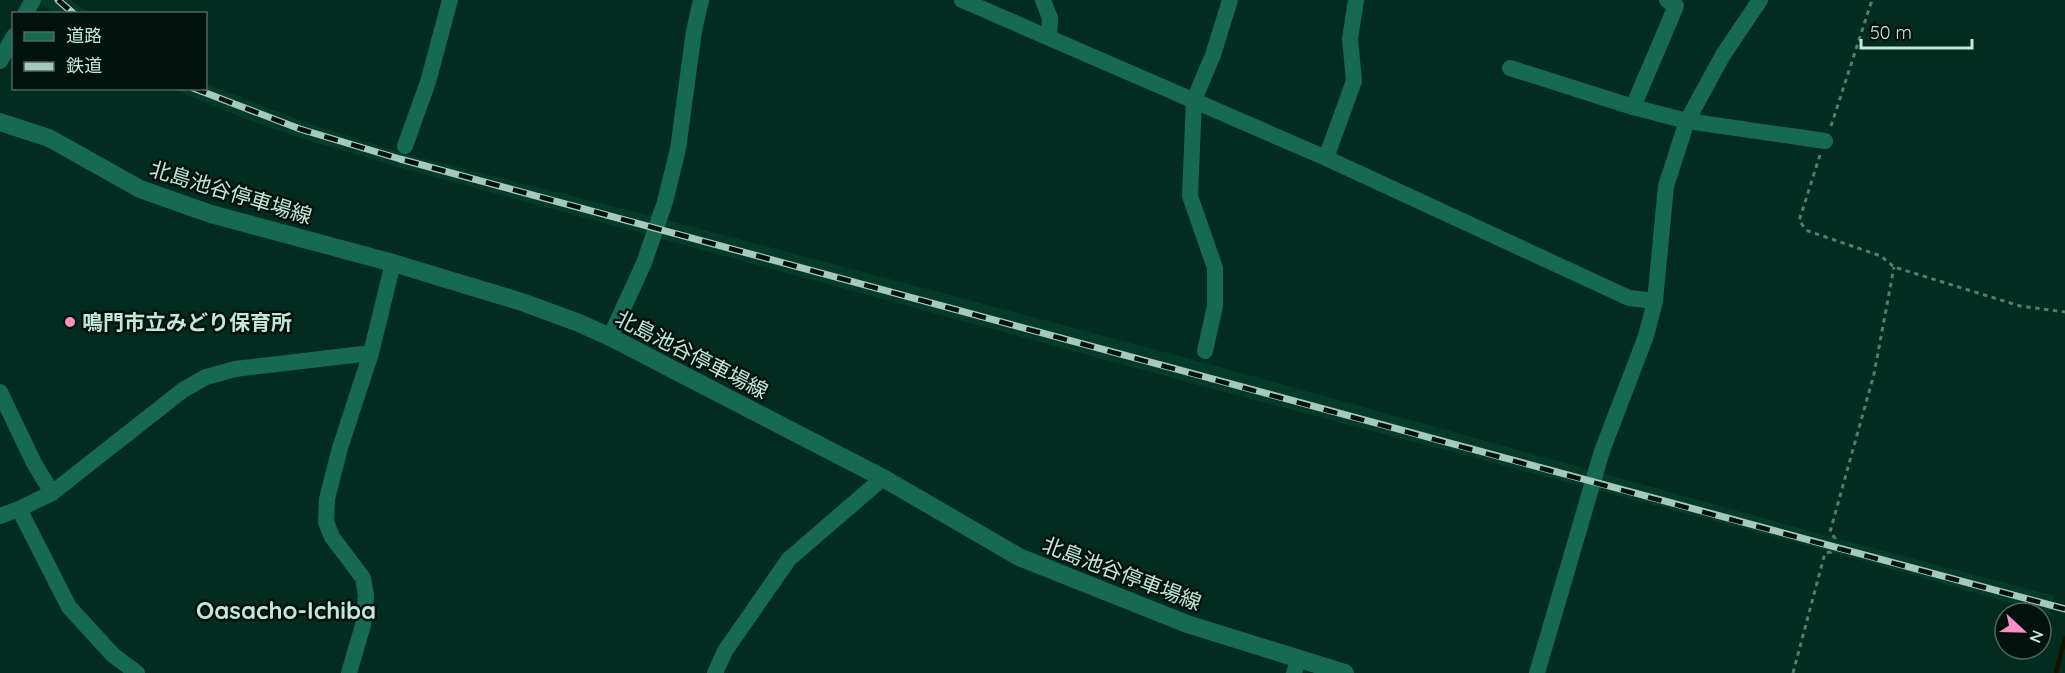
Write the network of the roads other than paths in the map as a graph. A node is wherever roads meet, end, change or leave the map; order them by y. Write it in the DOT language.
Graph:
graph roads {
  1 [pos="450,0"];
  2 [pos="701,0"];
  3 [pos="962,0"];
  4 [pos="1043,0"];
  5 [pos="1230,0"];
  6 [pos="1356,0"];
  7 [pos="1760,0"];
  8 [pos="1675,2"];
  9 [pos="1049,38"];
  10 [pos="12,40"];
  11 [pos="0,61"];
  12 [pos="1509,68"];
  13 [pos="1194,100"];
  14 [pos="1633,107"];
  15 [pos="1687,121"];
  16 [pos="0,122"];
  17 [pos="1825,141"];
  18 [pos="405,146"];
  19 [pos="1326,158"];
  20 [pos="393,262"];
  21 [pos="1655,301"];
  22 [pos="610,337"];
  23 [pos="1206,351"];
  24 [pos="371,353"];
  25 [pos="0,392"];
  26 [pos="883,478"];
  27 [pos="52,493"];
  28 [pos="19,509"];
  29 [pos="0,516"];
  30 [pos="1297,666"];
  31 [pos="137,673"];
  32 [pos="349,673"];
  33 [pos="715,673"];
  34 [pos="1345,673"];
  35 [pos="1537,673"];
  1 -- 18 [label="street"];
  2 -- 22 [label="street"];
  3 -- 9 [label="street"];
  4 -- 9 [label="street"];
  5 -- 13 [label="street"];
  6 -- 19 [label="street"];
  7 -- 15 [label="street"];
  8 -- 14 [label="street"];
  9 -- 13 [label="street"];
  10 -- 11 [label="street"];
  12 -- 14 [label="street"];
  13 -- 19 [label="street"];
  13 -- 23 [label="street"];
  14 -- 15 [label="street"];
  15 -- 17 [label="street"];
  15 -- 21 [label="street"];
  16 -- 20 [label="main road, 北島池谷停車場線"];
  19 -- 21 [label="street"];
  20 -- 22 [label="main road, 北島池谷停車場線"];
  20 -- 24 [label="street"];
  21 -- 35 [label="street"];
  22 -- 26 [label="main road, 北島池谷停車場線"];
  24 -- 27 [label="street"];
  24 -- 32 [label="street"];
  25 -- 27 [label="street"];
  26 -- 30 [label="main road, 北島池谷停車場線"];
  26 -- 33 [label="street"];
  27 -- 28 [label="street"];
  28 -- 29 [label="street"];
  28 -- 31 [label="street"];
  30 -- 34 [label="main road, 北島池谷停車場線"];
}
